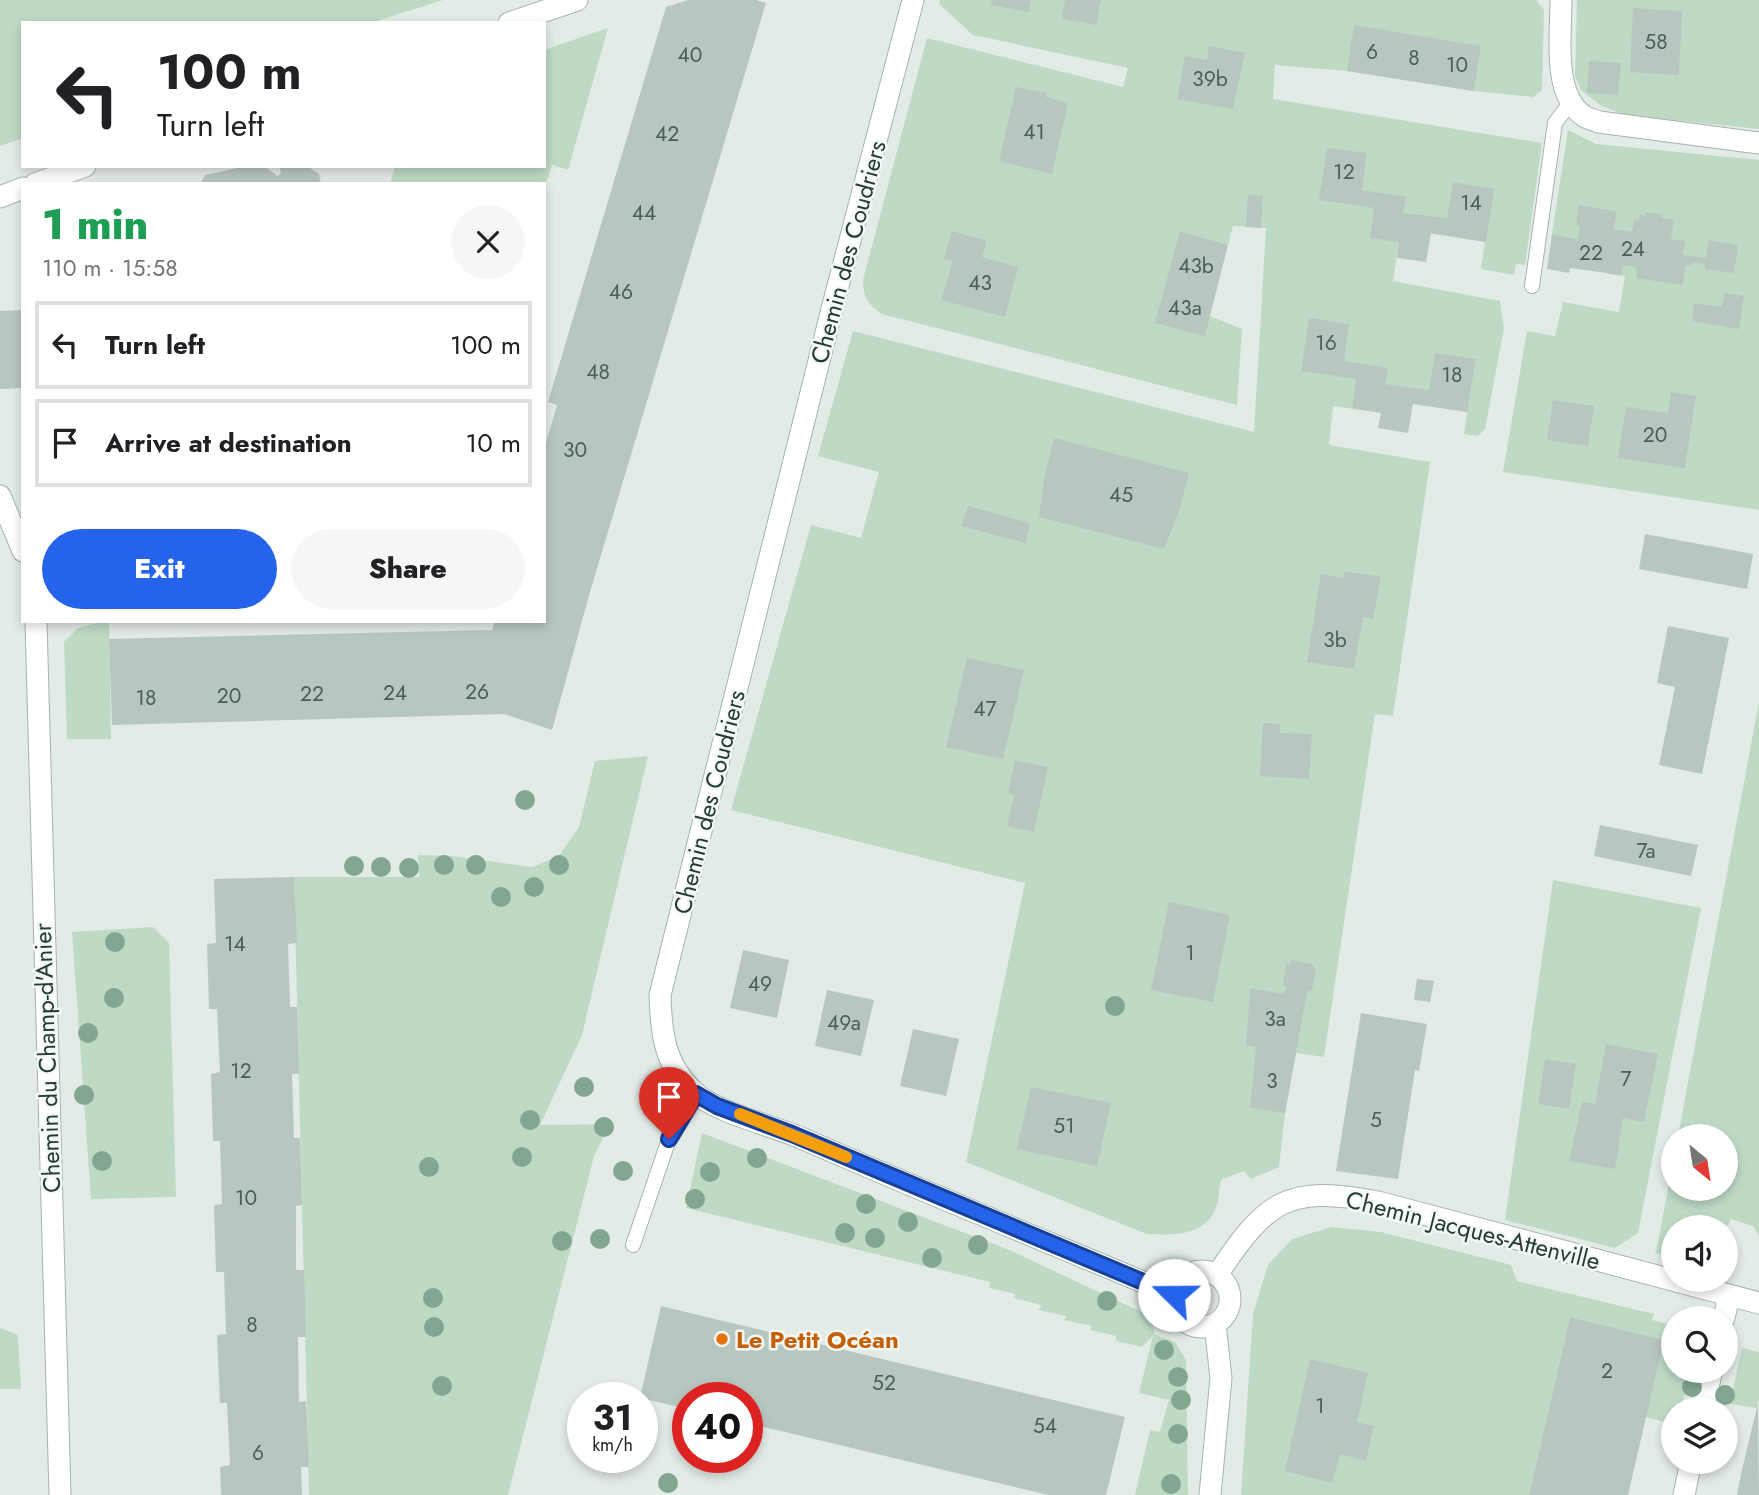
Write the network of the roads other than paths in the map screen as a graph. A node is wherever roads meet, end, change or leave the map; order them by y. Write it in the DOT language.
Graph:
graph roads {
  1 [pos="577,0"];
  2 [pos="913,0"];
  3 [pos="1561,0"];
  4 [pos="515,21"];
  5 [pos="1571,102"];
  6 [pos="1759,143"];
  7 [pos="79,168"];
  8 [pos="41,182"];
  9 [pos="21,189"];
  10 [pos="0,197"];
  11 [pos="1532,286"];
  12 [pos="0,496"];
  13 [pos="21,546"];
  14 [pos="36,623"];
  15 [pos="696,1094"];
  16 [pos="633,1245"];
  17 [pos="1217,1275"];
  18 [pos="1174,1295"];
  19 [pos="1729,1296"];
  20 [pos="1759,1303"];
  21 [pos="1727,1306"];
  22 [pos="1215,1324"];
  23 [pos="1688,1474"];
  24 [pos="60,1495"];
  25 [pos="1210,1495"];
  26 [pos="1684,1495"];
  1 -- 4 [label="street"];
  2 -- 15 [label="street, Chemin des Coudriers"];
  3 -- 5 [label="street"];
  5 -- 6 [label="street"];
  5 -- 11 [label="lane"];
  7 -- 8 [label="street"];
  9 -- 10 [label="street"];
  12 -- 13 [label="street"];
  14 -- 24 [label="street, Chemin du Champ-d'Anier"];
  15 -- 16 [label="lane"];
  15 -- 18 [label="street, Chemin des Coudriers"];
  17 -- 18 [label="street"];
  17 -- 19 [label="street, Chemin Jacques-Attenville"];
  17 -- 22 [label="street"];
  18 -- 22 [label="street"];
  19 -- 20 [label="street, Chemin Jacques-Attenville"];
  19 -- 21 [label="street"];
  22 -- 25 [label="street"];
  23 -- 26 [label="street"];
}
